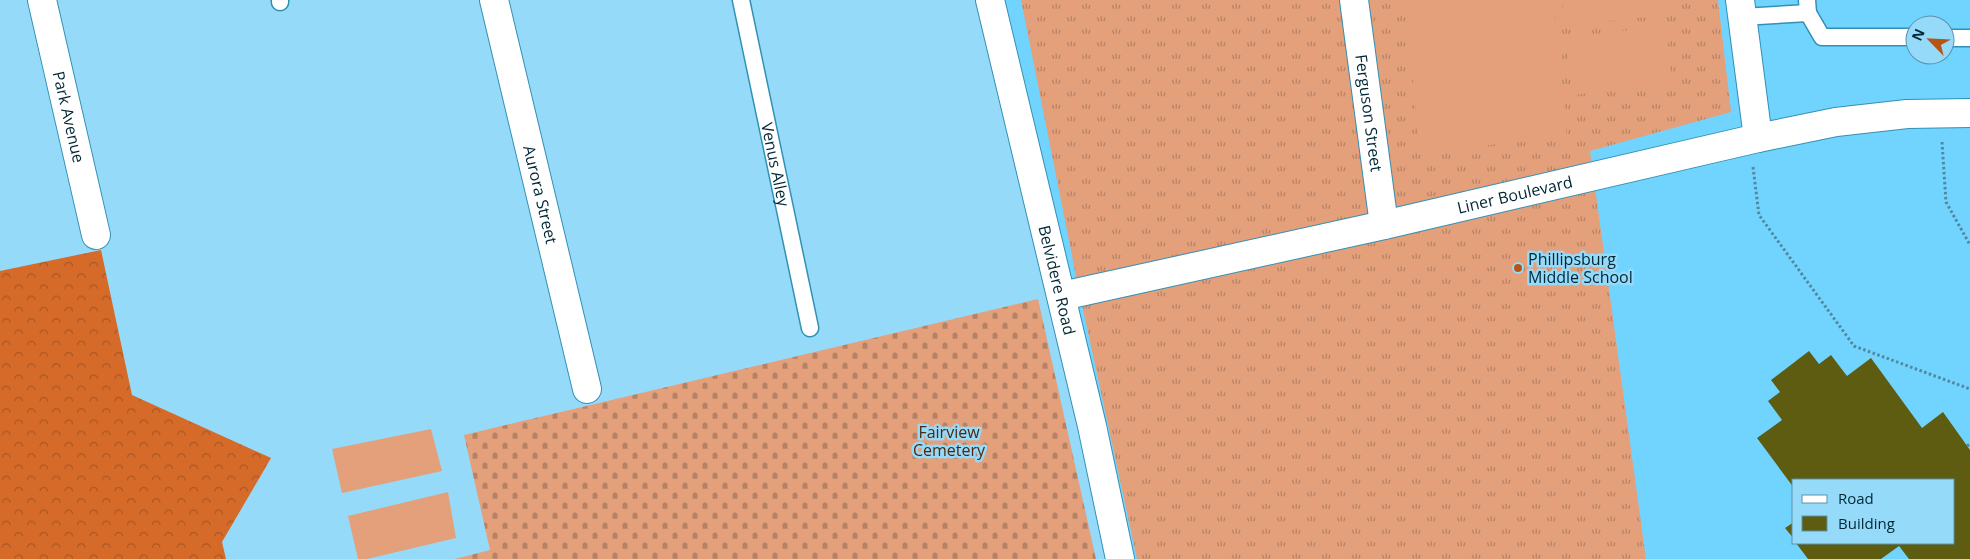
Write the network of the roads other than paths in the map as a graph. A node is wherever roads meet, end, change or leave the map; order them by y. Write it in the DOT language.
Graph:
graph roads {
  1 [pos="42,0"];
  2 [pos="494,0"];
  3 [pos="742,0"];
  4 [pos="990,0"];
  5 [pos="1354,0"];
  6 [pos="1807,6"];
  7 [pos="1741,9"];
  8 [pos="1905,37"];
  9 [pos="1955,38"];
  10 [pos="1970,38"];
  11 [pos="1970,113"];
  12 [pos="1758,138"];
  13 [pos="1384,226"];
  14 [pos="96,235"];
  15 [pos="1062,296"];
  16 [pos="810,328"];
  17 [pos="587,388"];
  18 [pos="1120,559"];
  1 -- 14 [label="street, Park Avenue"];
  2 -- 17 [label="street, Aurora Street"];
  3 -- 16 [label="lane, Venus Alley"];
  4 -- 15 [label="street, Belvidere Road"];
  5 -- 13 [label="street, Ferguson Street"];
  6 -- 7 [label="lane"];
  6 -- 8 [label="lane"];
  7 -- 12 [label="street"];
  9 -- 10 [label="lane"];
  11 -- 12 [label="street, Liner Boulevard"];
  12 -- 13 [label="street, Liner Boulevard"];
  13 -- 15 [label="street, Liner Boulevard"];
  15 -- 18 [label="street, Belvidere Road"];
}
